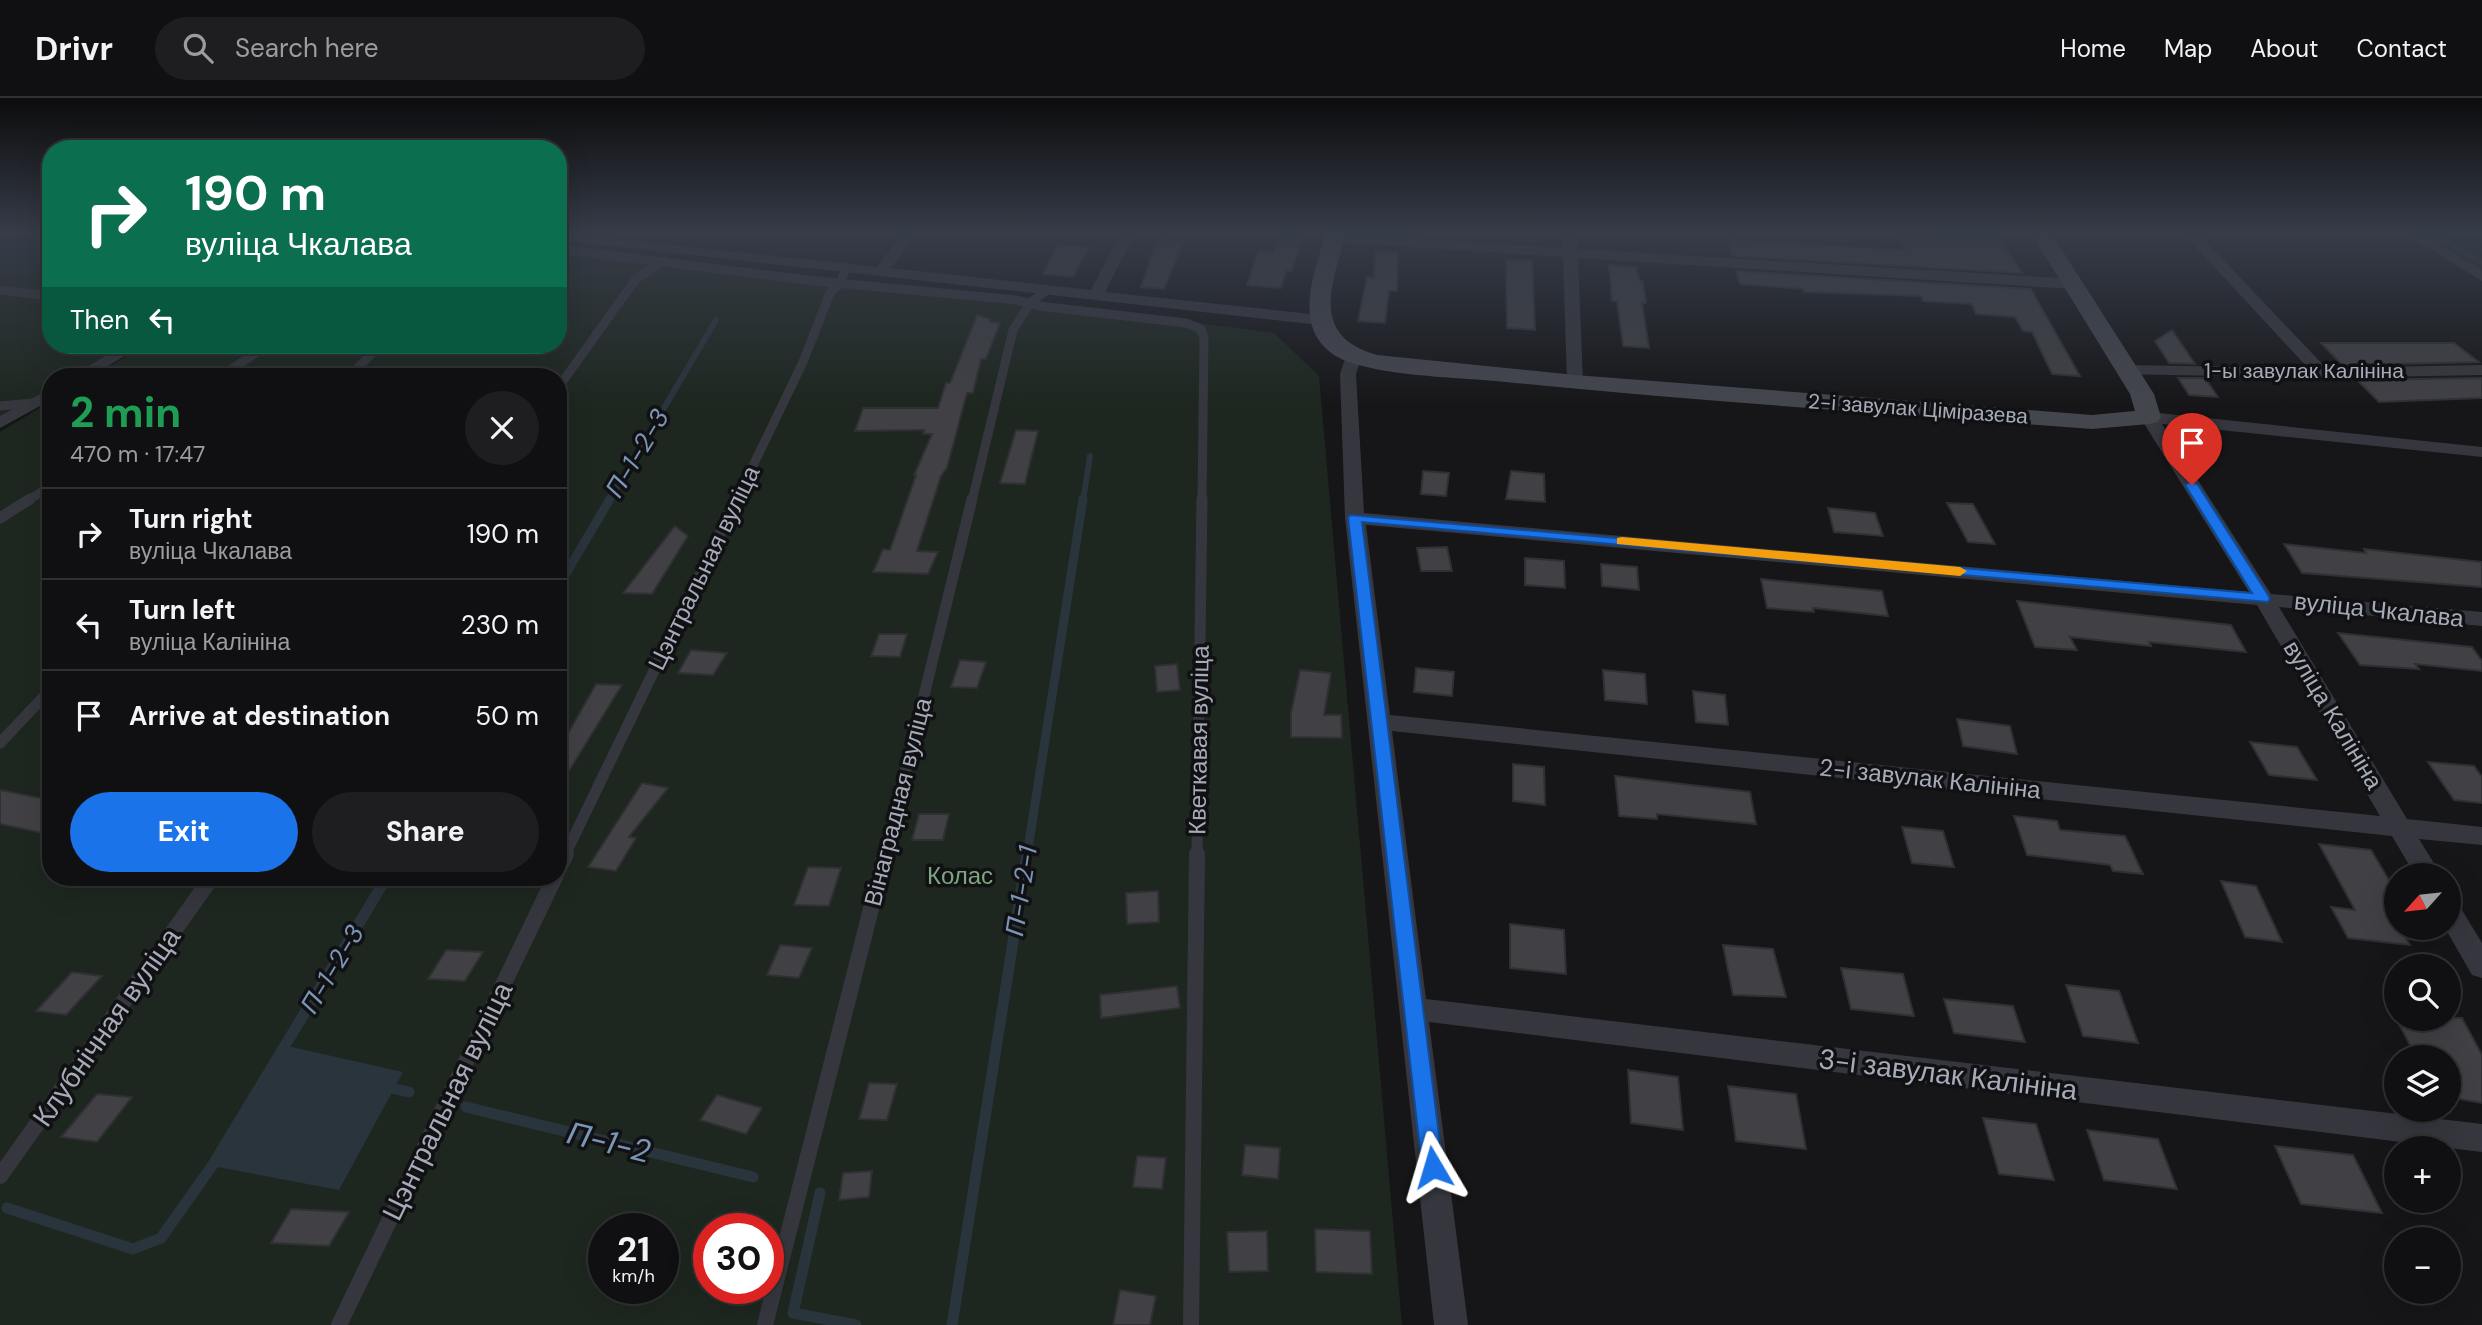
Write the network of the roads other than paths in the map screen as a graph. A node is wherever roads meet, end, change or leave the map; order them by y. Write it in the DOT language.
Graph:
graph roads {
  1 [pos="2,290"];
  2 [pos="628,290"];
  3 [pos="833,290"];
  4 [pos="915,290"];
  5 [pos="1048,290"];
  6 [pos="1050,290"];
  7 [pos="1098,290"];
  8 [pos="1324,290"];
  9 [pos="1573,290"];
  10 [pos="2078,290"];
  11 [pos="2244,290"];
  12 [pos="42,295"];
  13 [pos="1096,295"];
  14 [pos="1030,303"];
  15 [pos="1320,320"];
  16 [pos="118,354"];
  17 [pos="254,354"];
  18 [pos="371,354"];
  19 [pos="1354,356"];
  20 [pos="94,368"];
  21 [pos="233,368"];
  22 [pos="358,368"];
  23 [pos="2126,370"];
  24 [pos="2482,370"];
  25 [pos="2322,373"];
  26 [pos="567,375"];
  27 [pos="1575,382"];
  28 [pos="42,398"];
  29 [pos="33,403"];
  30 [pos="0,406"];
  31 [pos="2149,417"];
  32 [pos="0,423"];
  33 [pos="2482,452"];
  34 [pos="42,492"];
  35 [pos="0,518"];
  36 [pos="1355,518"];
  37 [pos="2263,598"];
  38 [pos="2482,620"];
  39 [pos="42,699"];
  40 [pos="1379,722"];
  41 [pos="0,743"];
  42 [pos="2401,828"];
  43 [pos="2482,836"];
  44 [pos="567,851"];
  45 [pos="2421,863"];
  46 [pos="206,886"];
  47 [pos="551,886"];
  48 [pos="2461,931"];
  49 [pos="2482,967"];
  50 [pos="1415,1009"];
  51 [pos="2482,1138"];
  52 [pos="0,1176"];
  53 [pos="339,1325"];
  54 [pos="765,1325"];
  55 [pos="1191,1325"];
  56 [pos="1451,1325"];
  1 -- 12 [label="lane"];
  2 -- 26 [label="lane"];
  3 -- 44 [label="lane, Цэнтральная вуліца"];
  4 -- 14 [label="lane"];
  5 -- 14 [label="lane, Вінаградная вуліца"];
  6 -- 13 [label="street"];
  7 -- 13 [label="street"];
  8 -- 15 [label="street"];
  9 -- 27 [label="street"];
  10 -- 23 [label="street, вуліца Калініна"];
  11 -- 25 [label="street"];
  13 -- 15 [label="street"];
  14 -- 54 [label="lane, Вінаградная вуліца"];
  14 -- 55 [label="lane, Кветкавая вуліца"];
  15 -- 19 [label="street"];
  16 -- 20 [label="street"];
  17 -- 21 [label="lane"];
  18 -- 22 [label="lane"];
  19 -- 27 [label="street, 2-і завулак Ціміразева"];
  19 -- 36 [label="street"];
  23 -- 25 [label="street, 1-ы завулак Калініна"];
  23 -- 31 [label="street, вуліца Калініна"];
  24 -- 25 [label="street, 1-ы завулак Калініна"];
  27 -- 31 [label="street, 2-і завулак Ціміразева"];
  28 -- 29 [label="street"];
  29 -- 30 [label="lane"];
  29 -- 32 [label="street"];
  31 -- 33 [label="street, 2-і завулак Ціміразева"];
  31 -- 37 [label="street, вуліца Калініна"];
  34 -- 35 [label="lane"];
  36 -- 37 [label="street, вуліца Чкалава"];
  36 -- 40 [label="street"];
  37 -- 38 [label="street, вуліца Чкалава"];
  37 -- 42 [label="street, вуліца Калініна"];
  39 -- 41 [label="lane"];
  40 -- 42 [label="street, 2-і завулак Калініна"];
  40 -- 50 [label="street"];
  42 -- 43 [label="street, 2-і завулак Калініна"];
  42 -- 45 [label="street, вуліца Калініна"];
  46 -- 52 [label="lane, Клубнічная вуліца"];
  47 -- 53 [label="lane, Цэнтральная вуліца"];
  48 -- 49 [label="street"];
  50 -- 51 [label="street, 3-і завулак Калініна"];
  50 -- 56 [label="street"];
}
